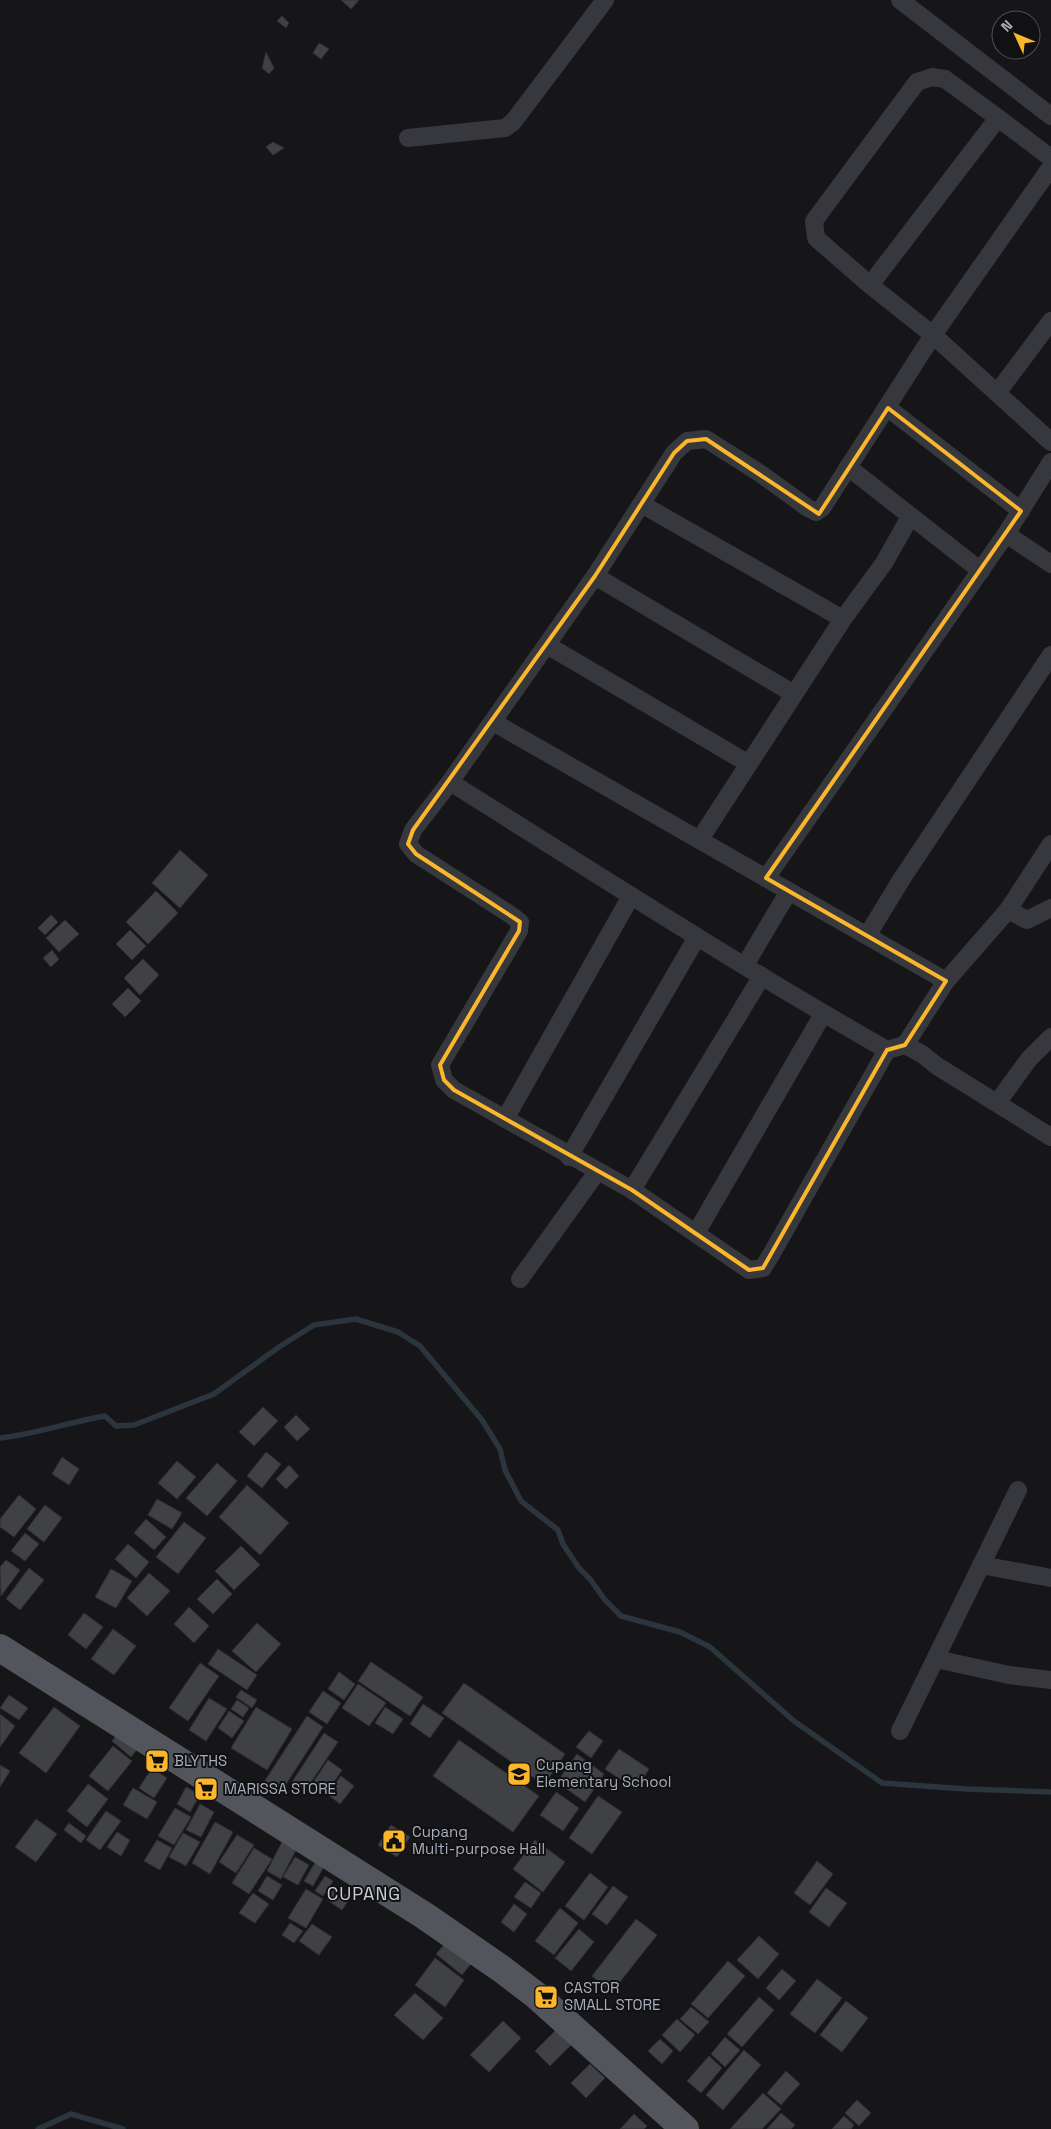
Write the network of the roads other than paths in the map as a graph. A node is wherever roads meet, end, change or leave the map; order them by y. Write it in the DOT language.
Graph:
graph roads {
  1 [pos="605,0"];
  2 [pos="900,0"];
  3 [pos="1051,116"];
  4 [pos="998,118"];
  5 [pos="408,138"];
  6 [pos="1051,158"];
  7 [pos="1051,167"];
  8 [pos="870,285"];
  9 [pos="1051,321"];
  10 [pos="933,335"];
  11 [pos="998,393"];
  12 [pos="888,408"];
  13 [pos="1051,442"];
  14 [pos="1051,462"];
  15 [pos="848,467"];
  16 [pos="643,505"];
  17 [pos="1020,511"];
  18 [pos="910,517"];
  19 [pos="1006,534"];
  20 [pos="1051,564"];
  21 [pos="981,571"];
  22 [pos="595,576"];
  23 [pos="843,619"];
  24 [pos="547,645"];
  25 [pos="1051,655"];
  26 [pos="794,694"];
  27 [pos="492,722"];
  28 [pos="749,764"];
  29 [pos="450,782"];
  30 [pos="700,839"];
  31 [pos="1051,844"];
  32 [pos="766,878"];
  33 [pos="789,892"];
  34 [pos="631,896"];
  35 [pos="1051,908"];
  36 [pos="1008,910"];
  37 [pos="867,936"];
  38 [pos="697,937"];
  39 [pos="745,965"];
  40 [pos="762,976"];
  41 [pos="946,981"];
  42 [pos="823,1014"];
  43 [pos="1051,1037"];
  44 [pos="905,1045"];
  45 [pos="887,1050"];
  46 [pos="997,1103"];
  47 [pos="505,1119"];
  48 [pos="1051,1137"];
  49 [pos="569,1157"];
  50 [pos="597,1172"];
  51 [pos="632,1190"];
  52 [pos="696,1233"];
  53 [pos="520,1279"];
  54 [pos="1018,1490"];
  55 [pos="981,1565"];
  56 [pos="1051,1578"];
  57 [pos="0,1648"];
  58 [pos="936,1659"];
  59 [pos="1051,1680"];
  60 [pos="900,1731"];
  61 [pos="685,2129"];
  1 -- 5 [label="street"];
  2 -- 3 [label="street"];
  4 -- 6 [label="street"];
  4 -- 8 [label="street"];
  4 -- 8 [label="street"];
  7 -- 10 [label="street"];
  8 -- 10 [label="street"];
  9 -- 11 [label="street"];
  10 -- 11 [label="street"];
  10 -- 12 [label="street"];
  11 -- 13 [label="street"];
  12 -- 15 [label="street"];
  12 -- 17 [label="street"];
  14 -- 17 [label="street"];
  15 -- 16 [label="street"];
  15 -- 18 [label="street"];
  16 -- 22 [label="street"];
  16 -- 23 [label="street"];
  17 -- 19 [label="street"];
  18 -- 21 [label="street"];
  18 -- 23 [label="street"];
  19 -- 20 [label="street"];
  19 -- 21 [label="street"];
  21 -- 32 [label="street"];
  22 -- 24 [label="street"];
  22 -- 26 [label="street"];
  23 -- 26 [label="street"];
  24 -- 27 [label="street"];
  24 -- 28 [label="street"];
  25 -- 37 [label="street"];
  26 -- 28 [label="street"];
  27 -- 29 [label="street"];
  27 -- 30 [label="street"];
  28 -- 30 [label="street"];
  29 -- 34 [label="street"];
  29 -- 47 [label="street"];
  30 -- 32 [label="street"];
  31 -- 36 [label="street"];
  32 -- 33 [label="street"];
  33 -- 37 [label="street"];
  33 -- 39 [label="street"];
  34 -- 38 [label="street"];
  34 -- 47 [label="street"];
  35 -- 36 [label="street"];
  36 -- 41 [label="street"];
  37 -- 41 [label="street"];
  38 -- 39 [label="street"];
  38 -- 49 [label="street"];
  39 -- 40 [label="street"];
  40 -- 42 [label="street"];
  40 -- 51 [label="street"];
  41 -- 44 [label="street"];
  42 -- 45 [label="street"];
  42 -- 52 [label="street"];
  43 -- 46 [label="street"];
  44 -- 45 [label="street"];
  44 -- 46 [label="street"];
  45 -- 52 [label="street"];
  46 -- 48 [label="street"];
  47 -- 49 [label="street"];
  49 -- 50 [label="street"];
  50 -- 51 [label="street"];
  50 -- 53 [label="street"];
  51 -- 52 [label="street"];
  54 -- 55 [label="street"];
  55 -- 56 [label="street"];
  55 -- 58 [label="street"];
  57 -- 61 [label="main road"];
  58 -- 59 [label="street"];
  58 -- 60 [label="street"];
}
